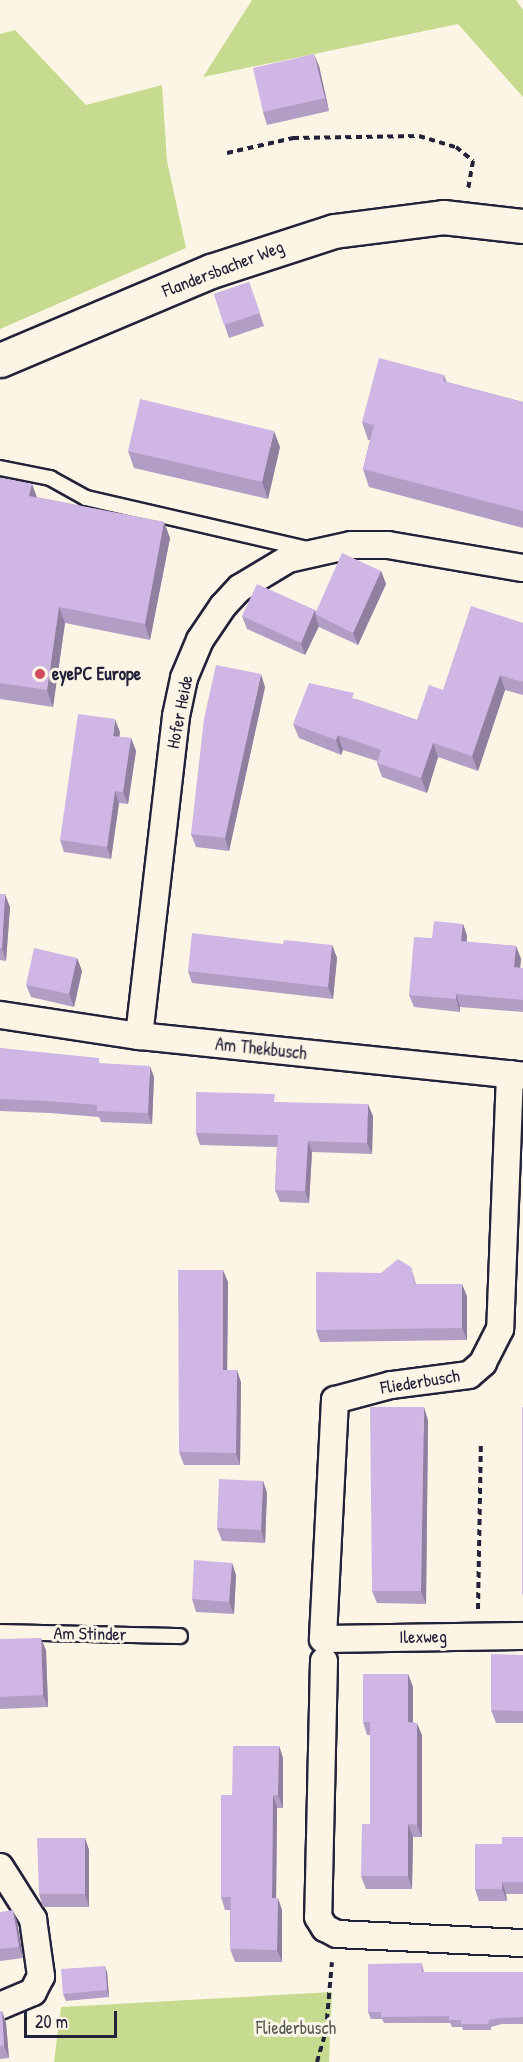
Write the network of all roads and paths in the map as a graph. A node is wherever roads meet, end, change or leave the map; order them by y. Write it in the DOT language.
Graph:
graph roads {
  1 [pos="227,153"];
  2 [pos="457,217"];
  3 [pos="523,226"];
  4 [pos="0,360"];
  5 [pos="0,468"];
  6 [pos="315,551"];
  7 [pos="523,568"];
  8 [pos="0,1015"];
  9 [pos="140,1036"];
  10 [pos="516,1075"];
  11 [pos="481,1445"];
  12 [pos="0,1632"];
  13 [pos="180,1636"];
  14 [pos="523,1636"];
  15 [pos="478,1637"];
  16 [pos="324,1650"];
  17 [pos="0,1867"];
  18 [pos="337,1934"];
  19 [pos="523,1943"];
  20 [pos="0,2007"];
  21 [pos="317,2062"];
  1 -- 2 [label="path"];
  2 -- 3 [label="main road, Flandersbacher Weg"];
  2 -- 4 [label="main road, Flandersbacher Weg"];
  5 -- 6 [label="lane"];
  6 -- 7 [label="street, Hofer Heide"];
  6 -- 9 [label="street, Hofer Heide"];
  8 -- 9 [label="street, Am Thekbusch"];
  9 -- 10 [label="street, Am Thekbusch"];
  10 -- 16 [label="street, Fliederbusch"];
  11 -- 15 [label="path"];
  12 -- 13 [label="lane, Am Stinder"];
  14 -- 15 [label="street, Ilexweg"];
  15 -- 16 [label="street, Ilexweg"];
  16 -- 18 [label="street, Fliederbusch"];
  17 -- 20 [label="street"];
  18 -- 19 [label="street"];
  18 -- 21 [label="path"];
}
